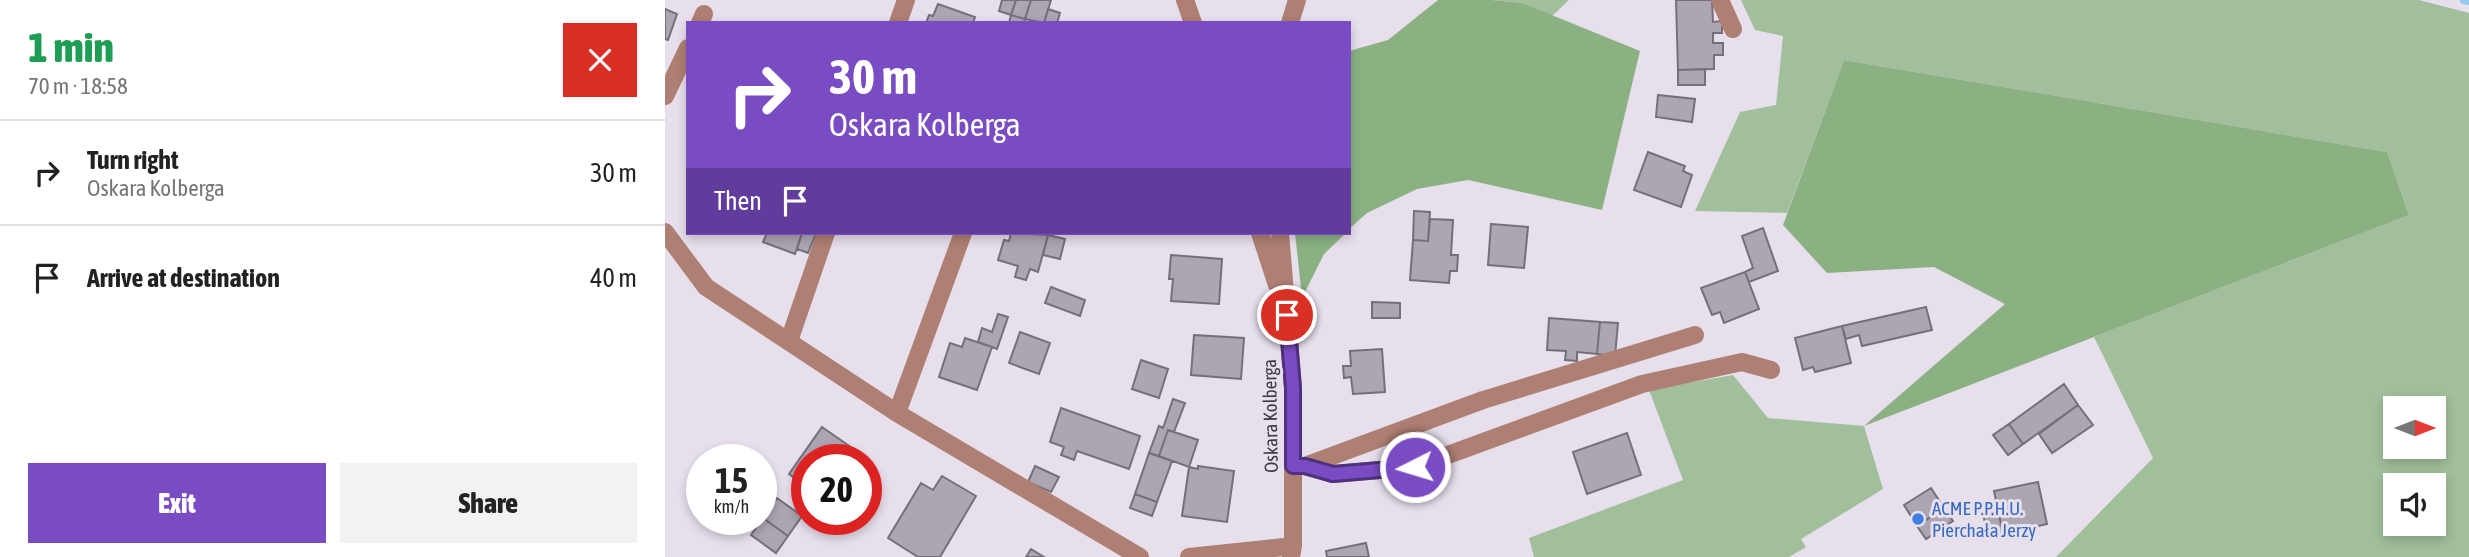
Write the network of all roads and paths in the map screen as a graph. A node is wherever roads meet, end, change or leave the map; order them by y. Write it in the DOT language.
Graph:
graph roads {
  1 [pos="906,0"];
  2 [pos="1185,0"];
  3 [pos="1297,0"];
  4 [pos="1720,0"];
  5 [pos="899,21"];
  6 [pos="1192,21"];
  7 [pos="1291,21"];
  8 [pos="1733,29"];
  9 [pos="686,52"];
  10 [pos="665,96"];
  11 [pos="665,232"];
  12 [pos="825,235"];
  13 [pos="962,235"];
  14 [pos="1261,235"];
  15 [pos="1280,235"];
  16 [pos="1287,315"];
  17 [pos="1695,335"];
  18 [pos="789,341"];
  19 [pos="1771,370"];
  20 [pos="897,413"];
  21 [pos="1299,466"];
  22 [pos="1292,551"];
  23 [pos="1140,557"];
  24 [pos="1189,557"];
  1 -- 5 [label="street"];
  2 -- 6 [label="street"];
  3 -- 7 [label="street"];
  4 -- 8 [label="street"];
  9 -- 10 [label="street"];
  11 -- 18 [label="street"];
  12 -- 18 [label="street"];
  13 -- 20 [label="street"];
  14 -- 16 [label="street"];
  15 -- 16 [label="street, Oskara Kolberga"];
  16 -- 21 [label="street, Oskara Kolberga"];
  17 -- 21 [label="street"];
  18 -- 20 [label="street"];
  19 -- 21 [label="street"];
  20 -- 23 [label="street"];
  21 -- 22 [label="street, Oskara Kolberga"];
  22 -- 24 [label="street"];
}
